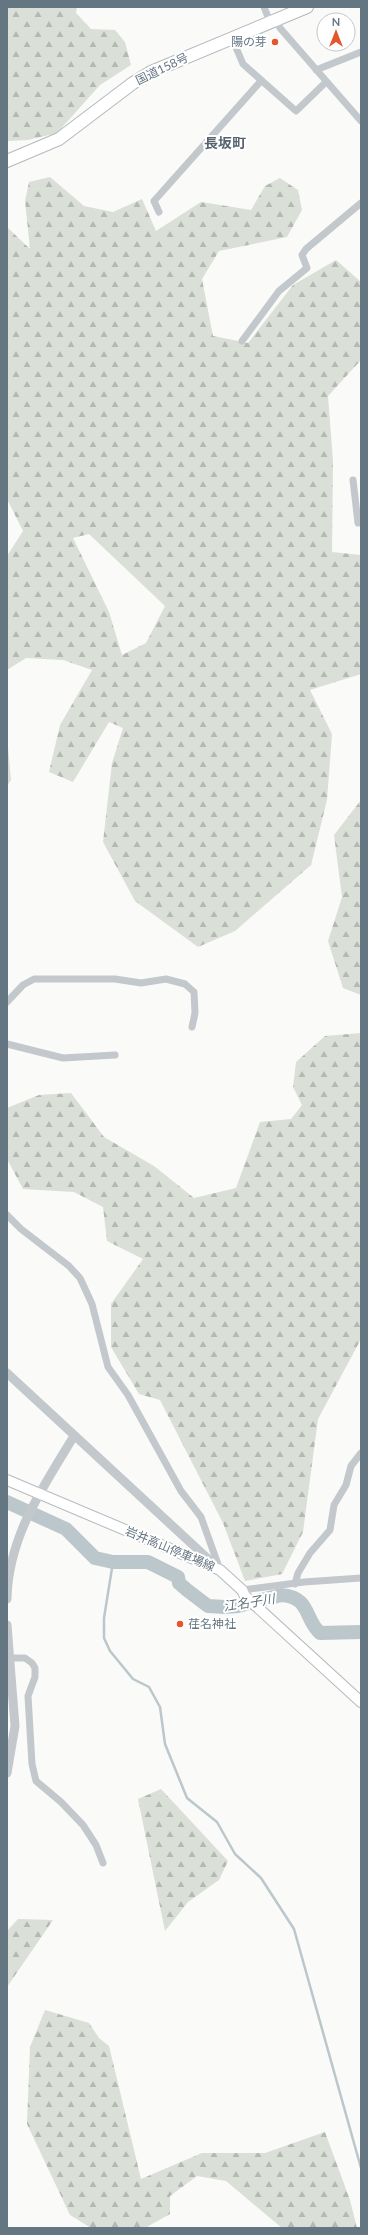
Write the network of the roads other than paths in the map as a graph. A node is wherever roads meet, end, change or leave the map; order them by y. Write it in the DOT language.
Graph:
graph roads {
  1 [pos="264,7"];
  2 [pos="307,7"];
  3 [pos="273,21"];
  4 [pos="232,38"];
  5 [pos="361,52"];
  6 [pos="316,70"];
  7 [pos="261,81"];
  8 [pos="326,82"];
  9 [pos="361,120"];
  10 [pos="7,161"];
  11 [pos="361,203"];
  12 [pos="159,212"];
  13 [pos="242,341"];
  14 [pos="353,480"];
  15 [pos="361,523"];
  16 [pos="7,1002"];
  17 [pos="192,1027"];
  18 [pos="7,1044"];
  19 [pos="115,1055"];
  20 [pos="7,1215"];
  21 [pos="7,1373"];
  22 [pos="74,1436"];
  23 [pos="361,1452"];
  24 [pos="7,1480"];
  25 [pos="38,1493"];
  26 [pos="9,1570"];
  27 [pos="220,1570"];
  28 [pos="361,1578"];
  29 [pos="295,1584"];
  30 [pos="244,1593"];
  31 [pos="7,1599"];
  32 [pos="7,1625"];
  33 [pos="11,1658"];
  34 [pos="361,1702"];
  35 [pos="7,1773"];
  36 [pos="103,1863"];
  1 -- 3 [label="street"];
  2 -- 3 [label="highway, 国道158号"];
  3 -- 4 [label="highway, 国道158号"];
  3 -- 6 [label="street"];
  4 -- 7 [label="street"];
  4 -- 10 [label="highway, 国道158号"];
  5 -- 6 [label="street"];
  6 -- 8 [label="street"];
  7 -- 8 [label="street"];
  7 -- 12 [label="street"];
  8 -- 9 [label="street"];
  11 -- 13 [label="street"];
  14 -- 15 [label="street"];
  16 -- 17 [label="street"];
  18 -- 19 [label="street"];
  20 -- 27 [label="street"];
  21 -- 22 [label="street"];
  22 -- 25 [label="street"];
  22 -- 27 [label="street"];
  23 -- 29 [label="street"];
  24 -- 25 [label="main road, 岩井高山停車場線"];
  25 -- 26 [label="street"];
  25 -- 27 [label="main road, 岩井高山停車場線"];
  26 -- 31 [label="street"];
  27 -- 30 [label="main road, 岩井高山停車場線"];
  28 -- 29 [label="street"];
  29 -- 30 [label="street"];
  30 -- 34 [label="main road, 岩井高山停車場線"];
  32 -- 33 [label="street"];
  33 -- 35 [label="street"];
  33 -- 36 [label="street"];
}
